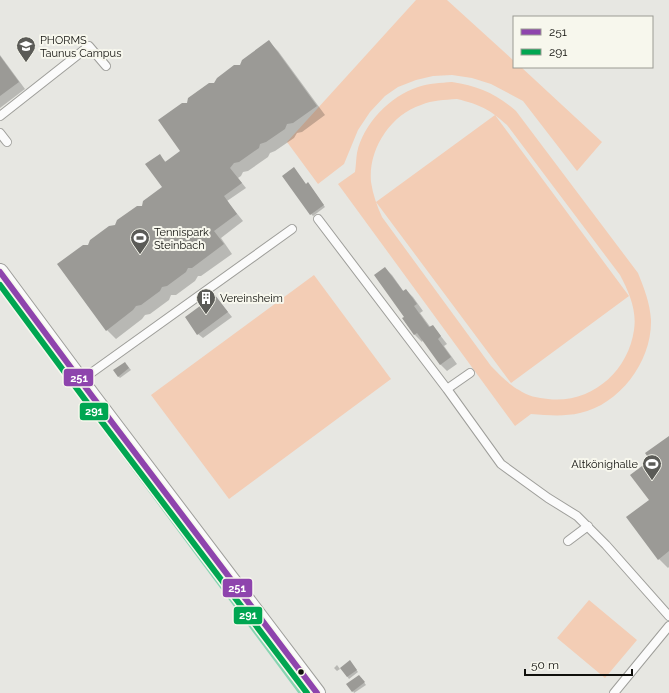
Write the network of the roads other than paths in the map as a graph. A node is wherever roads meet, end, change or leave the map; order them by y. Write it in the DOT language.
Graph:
graph roads {
  1 [pos="106,66"];
  2 [pos="0,116"];
  3 [pos="0,133"];
  4 [pos="6,142"];
  5 [pos="318,219"];
  6 [pos="292,229"];
  7 [pos="0,272"];
  8 [pos="470,373"];
  9 [pos="80,381"];
  10 [pos="447,389"];
  11 [pos="588,526"];
  12 [pos="568,541"];
  13 [pos="669,616"];
  14 [pos="669,626"];
  15 [pos="317,693"];
  16 [pos="614,693"];
  1 -- 2 [label="lane"];
  3 -- 4 [label="lane"];
  5 -- 10 [label="lane"];
  6 -- 9 [label="lane"];
  7 -- 9 [label="street"];
  8 -- 10 [label="lane"];
  9 -- 15 [label="street"];
  10 -- 11 [label="lane"];
  11 -- 12 [label="lane"];
  11 -- 13 [label="lane"];
  14 -- 16 [label="lane"];
}
